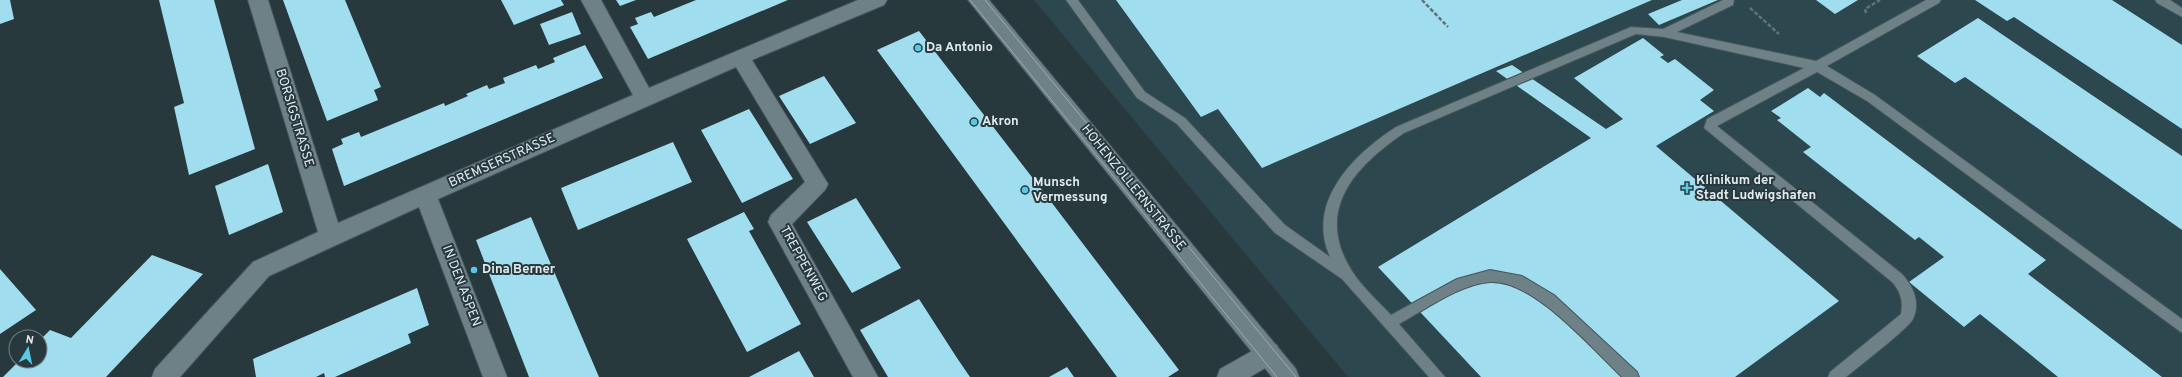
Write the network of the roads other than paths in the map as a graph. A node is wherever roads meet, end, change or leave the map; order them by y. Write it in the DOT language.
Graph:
graph roads {
  1 [pos="258,0"];
  2 [pos="591,0"];
  3 [pos="877,0"];
  4 [pos="978,0"];
  5 [pos="1072,0"];
  6 [pos="1934,0"];
  7 [pos="2161,0"];
  8 [pos="1729,2"];
  9 [pos="2182,13"];
  10 [pos="1664,33"];
  11 [pos="740,57"];
  12 [pos="1817,66"];
  13 [pos="645,99"];
  14 [pos="426,195"];
  15 [pos="331,236"];
  16 [pos="1348,277"];
  17 [pos="1389,323"];
  18 [pos="2182,327"];
  19 [pos="1268,353"];
  20 [pos="164,377"];
  21 [pos="495,377"];
  22 [pos="866,377"];
  23 [pos="1228,377"];
  24 [pos="1287,377"];
  25 [pos="1438,377"];
  26 [pos="1632,377"];
  27 [pos="1835,377"];
  1 -- 15 [label="street, BORSIGSTRASSE"];
  2 -- 13 [label="street"];
  3 -- 11 [label="street, BREMSERSTRASSE"];
  4 -- 19 [label="street, HOHENZOLLERNSTRASSE"];
  5 -- 16 [label="lane"];
  6 -- 12 [label="lane"];
  7 -- 9 [label="lane"];
  8 -- 10 [label="lane"];
  10 -- 12 [label="lane"];
  10 -- 16 [label="lane"];
  11 -- 13 [label="street, BREMSERSTRASSE"];
  11 -- 22 [label="street, TREPPENWEG"];
  12 -- 18 [label="lane"];
  12 -- 27 [label="lane"];
  13 -- 14 [label="street, BREMSERSTRASSE"];
  14 -- 15 [label="street, BREMSERSTRASSE"];
  14 -- 21 [label="street, IN DEN ASPEN"];
  15 -- 20 [label="street, BREMSERSTRASSE"];
  16 -- 17 [label="lane"];
  17 -- 25 [label="lane"];
  17 -- 26 [label="lane"];
  19 -- 23 [label="street"];
  19 -- 24 [label="street, HOHENZOLLERNSTRASSE"];
}
